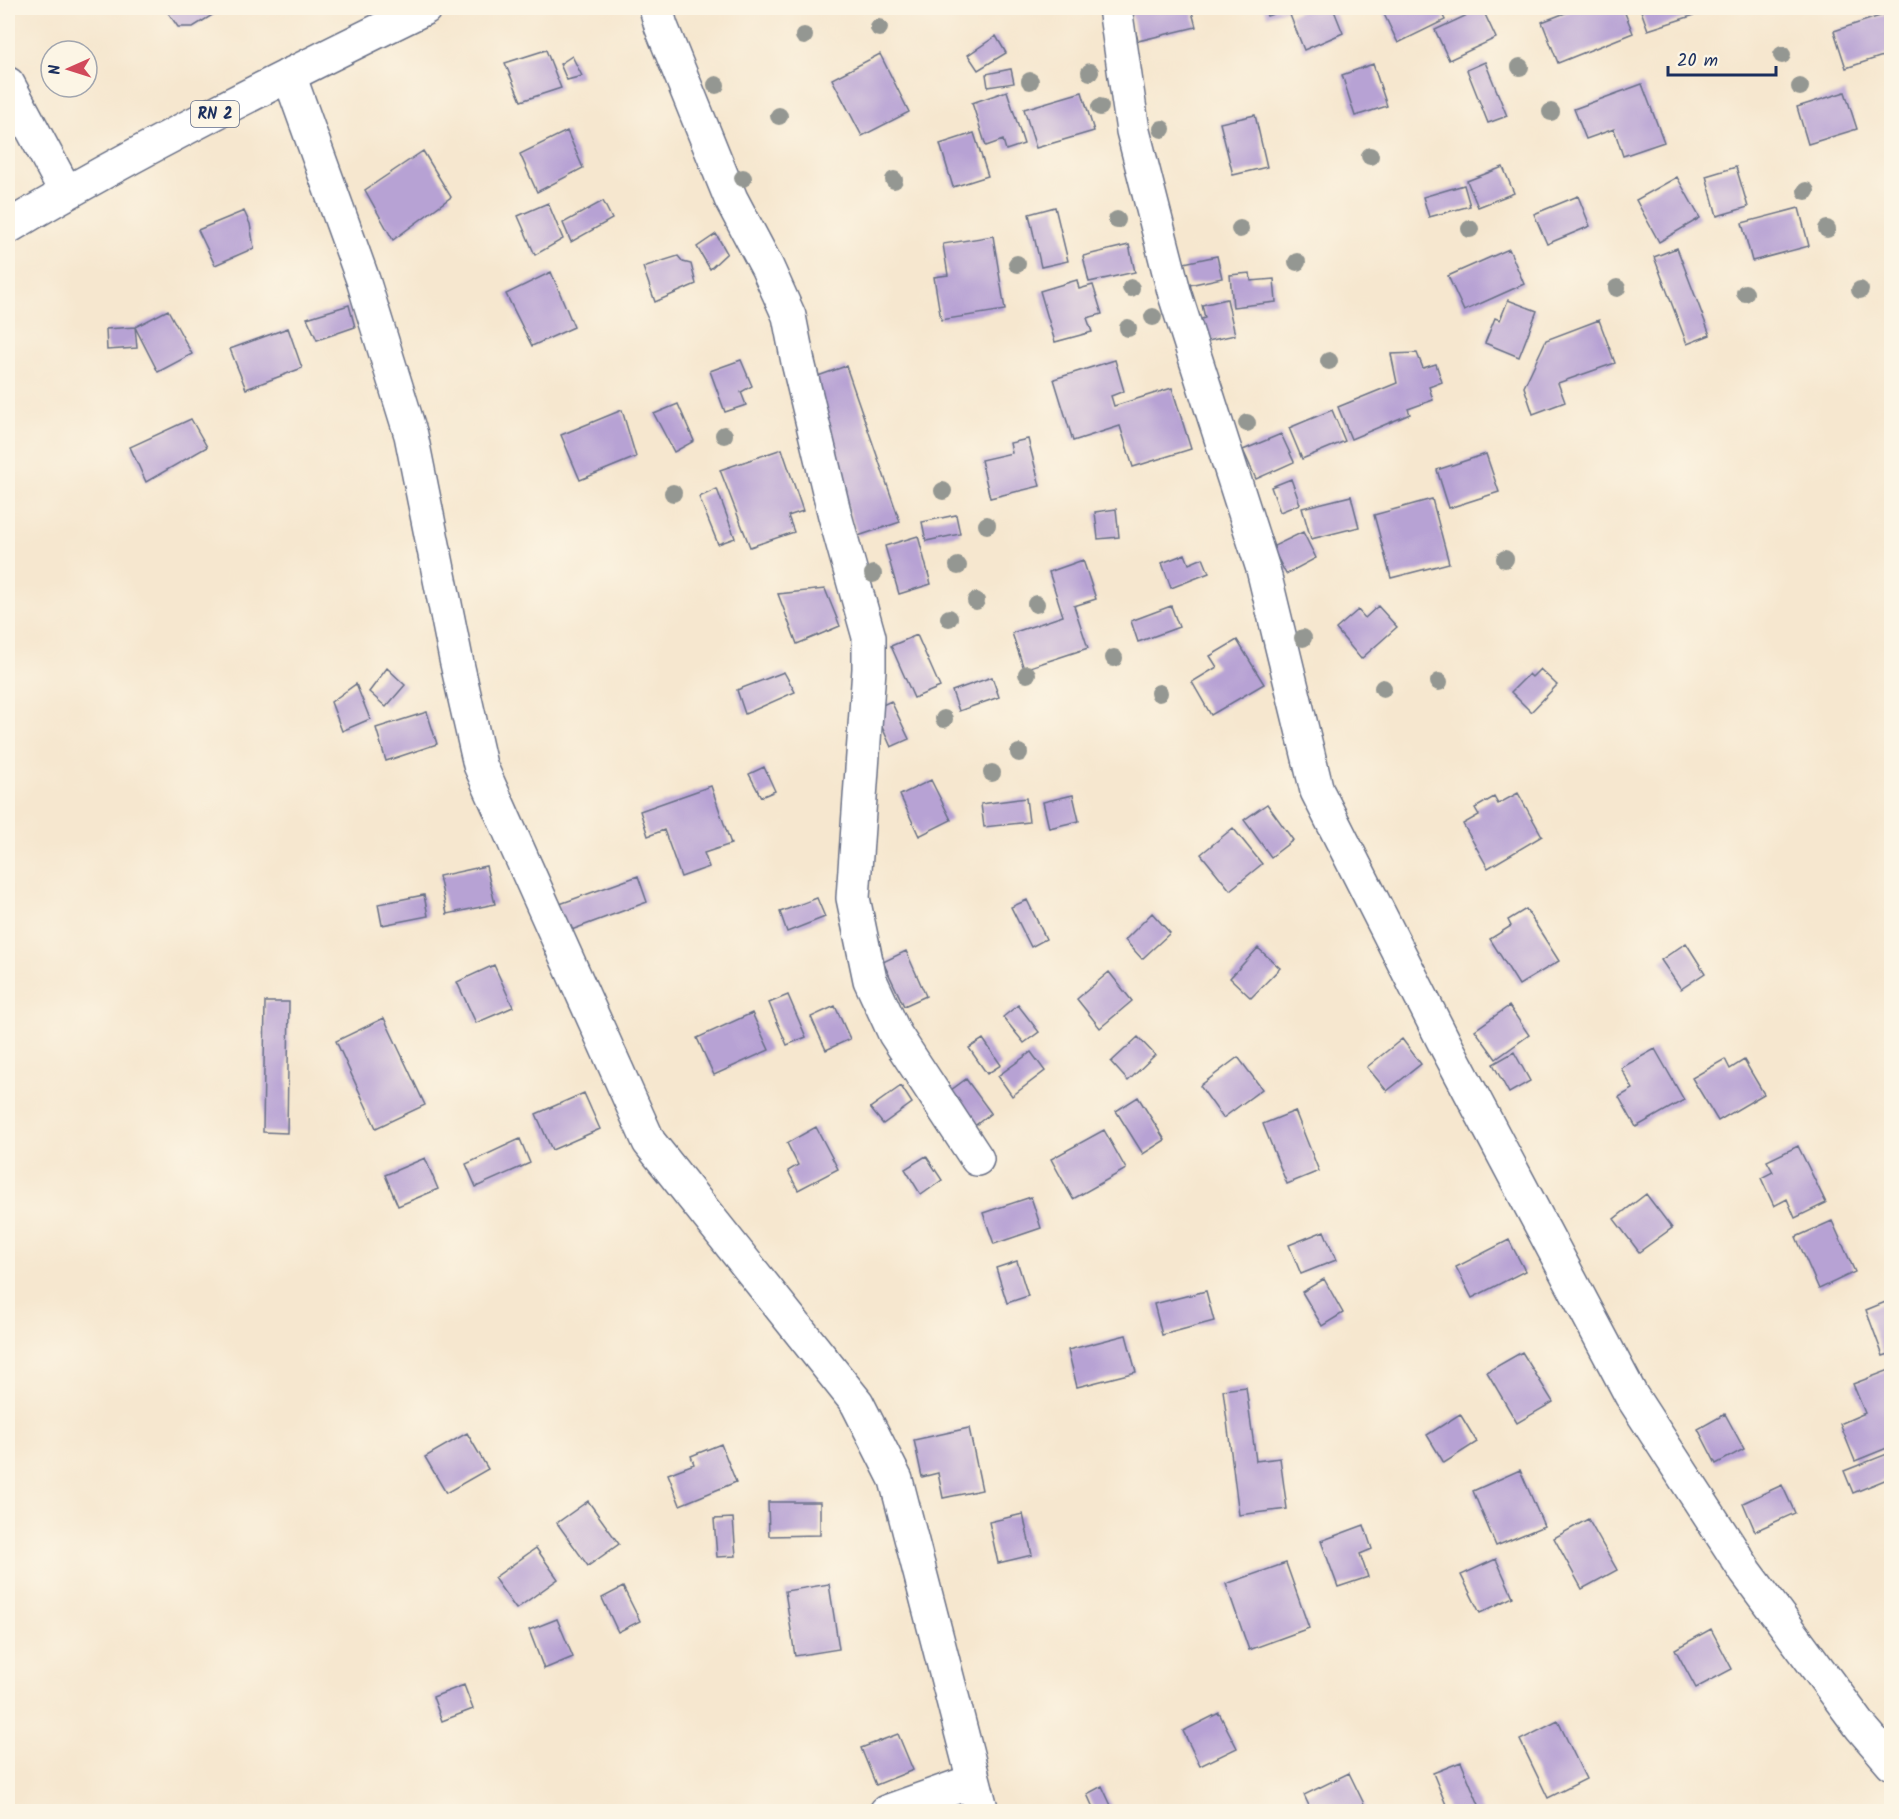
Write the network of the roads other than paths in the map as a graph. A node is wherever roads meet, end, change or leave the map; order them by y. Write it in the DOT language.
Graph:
graph roads {
  1 [pos="426,8"];
  2 [pos="656,8"];
  3 [pos="1115,8"];
  4 [pos="288,75"];
  5 [pos="8,84"];
  6 [pos="66,192"];
  7 [pos="8,227"];
  8 [pos="977,1159"];
  9 [pos="1892,1763"];
  10 [pos="973,1780"];
  11 [pos="886,1812"];
  12 [pos="981,1812"];
  1 -- 4 [label="street, RN 2"];
  2 -- 8 [label="street"];
  3 -- 9 [label="street"];
  4 -- 6 [label="street, RN 2"];
  4 -- 10 [label="street"];
  5 -- 6 [label="street"];
  6 -- 7 [label="street, RN 2"];
  10 -- 11 [label="street"];
  10 -- 12 [label="street"];
}
